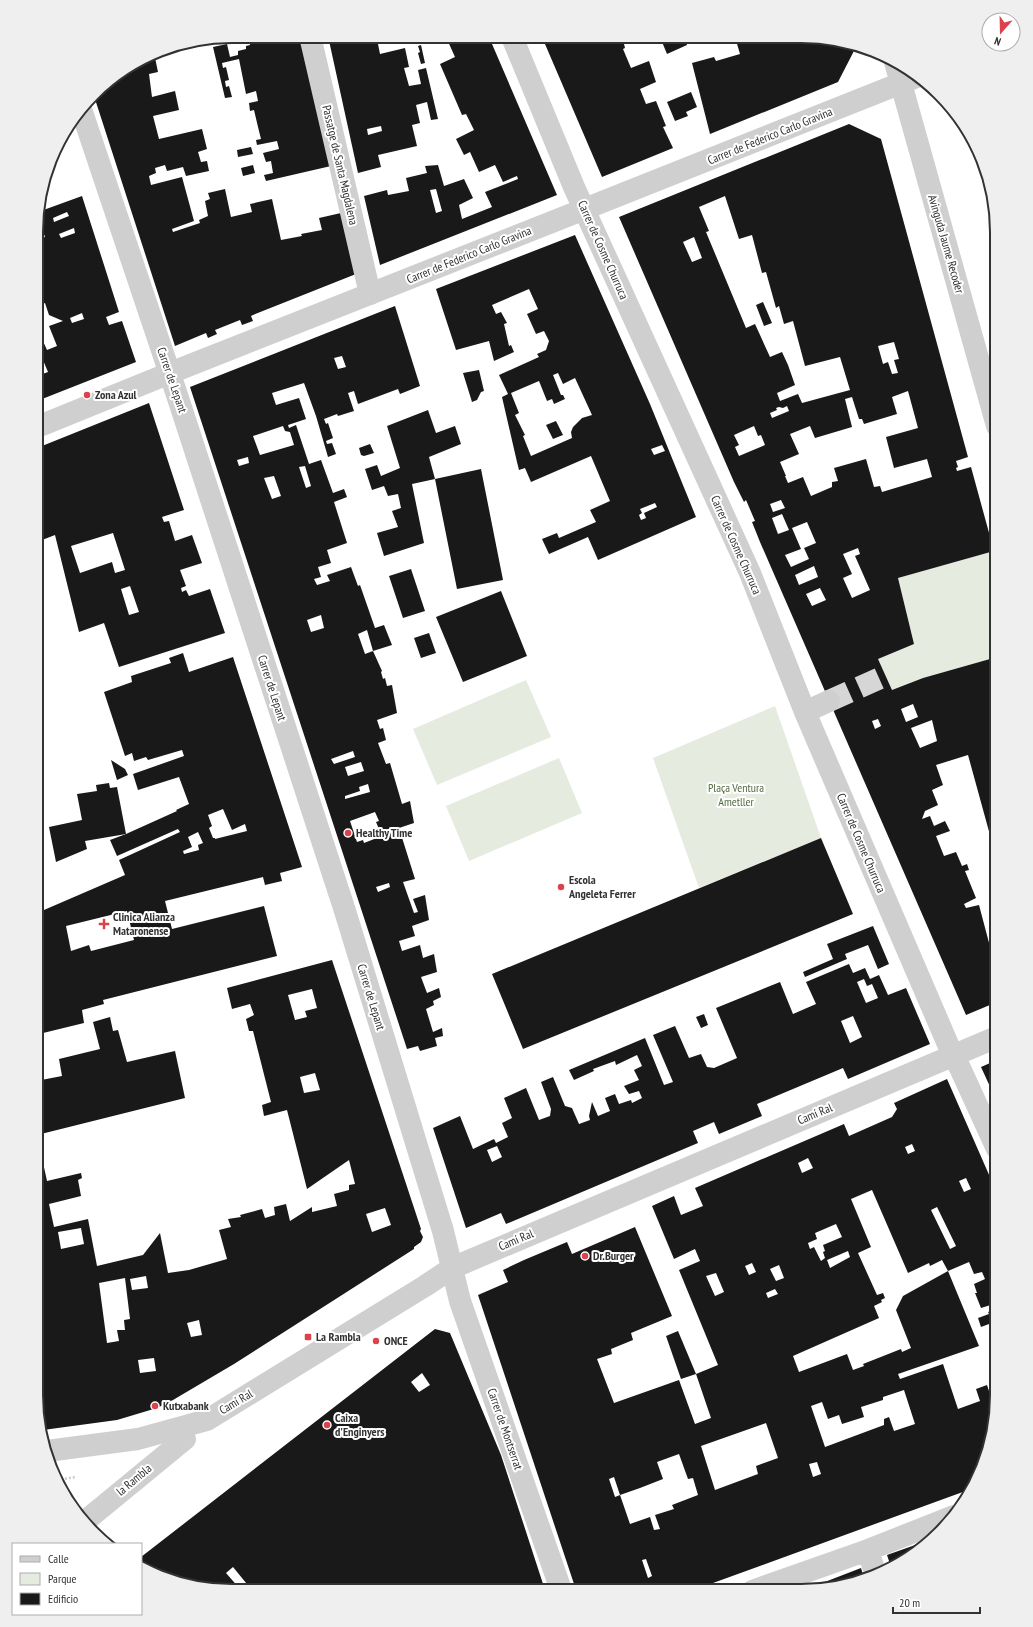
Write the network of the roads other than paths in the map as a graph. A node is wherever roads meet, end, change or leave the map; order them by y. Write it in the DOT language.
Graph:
graph roads {
  1 [pos="312,43"];
  2 [pos="515,43"];
  3 [pos="910,79"];
  4 [pos="83,116"];
  5 [pos="584,209"];
  6 [pos="370,294"];
  7 [pos="170,373"];
  8 [pos="990,398"];
  9 [pos="43,426"];
  10 [pos="830,701"];
  11 [pos="805,712"];
  12 [pos="990,1040"];
  13 [pos="953,1056"];
  14 [pos="990,1133"];
  15 [pos="452,1268"];
  16 [pos="185,1439"];
  17 [pos="51,1450"];
  18 [pos="89,1518"];
  19 [pos="941,1521"];
  20 [pos="868,1550"];
  21 [pos="874,1569"];
  22 [pos="559,1584"];
  23 [pos="772,1584"];
  1 -- 6 [label="street, Passatge de Santa Magdalena"];
  2 -- 5 [label="street, Carrer de Cosme Churruca"];
  3 -- 5 [label="street, Carrer de Federico Carlo Gravina"];
  3 -- 8 [label="street, Avinguda Jaume Recoder"];
  4 -- 7 [label="street, Carrer de Lepant"];
  5 -- 6 [label="street, Carrer de Federico Carlo Gravina"];
  5 -- 11 [label="street, Carrer de Cosme Churruca"];
  6 -- 7 [label="street, Carrer de Federico Carlo Gravina"];
  7 -- 9 [label="street, Carrer de Federico Carlo Gravina"];
  7 -- 15 [label="street, Carrer de Lepant"];
  10 -- 11 [label="street"];
  11 -- 13 [label="street, Carrer de Cosme Churruca"];
  12 -- 13 [label="street, Camí Ral"];
  13 -- 14 [label="street, Carrer de Cosme Churruca"];
  13 -- 15 [label="street, Camí Ral"];
  15 -- 17 [label="street, Camí Ral"];
  15 -- 22 [label="street, Carrer de Montserrat"];
  16 -- 18 [label="street, la Rambla"];
  19 -- 20 [label="street"];
  20 -- 21 [label="street"];
  20 -- 23 [label="street"];
}
